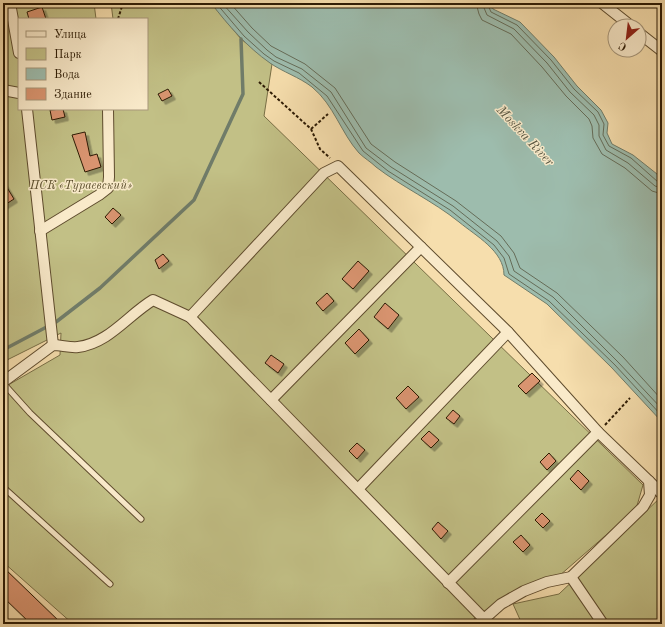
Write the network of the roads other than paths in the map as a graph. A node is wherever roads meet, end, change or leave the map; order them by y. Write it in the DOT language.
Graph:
graph roads {
  1 [pos="10,3"];
  2 [pos="602,3"];
  3 [pos="620,18"];
  4 [pos="647,39"];
  5 [pos="18,47"];
  6 [pos="662,51"];
  7 [pos="3,90"];
  8 [pos="18,93"];
  9 [pos="27,110"];
  10 [pos="108,110"];
  11 [pos="40,231"];
  12 [pos="421,247"];
  13 [pos="190,317"];
  14 [pos="508,332"];
  15 [pos="53,345"];
  16 [pos="3,383"];
  17 [pos="271,400"];
  18 [pos="598,432"];
  19 [pos="649,481"];
  20 [pos="3,487"];
  21 [pos="358,489"];
  22 [pos="662,494"];
  23 [pos="142,519"];
  24 [pos="571,577"];
  25 [pos="448,583"];
  26 [pos="110,584"];
  27 [pos="482,622"];
  28 [pos="603,624"];
  1 -- 5 [label="street"];
  2 -- 3 [label="street"];
  4 -- 6 [label="street"];
  7 -- 8 [label="street"];
  9 -- 11 [label="street"];
  10 -- 11 [label="street"];
  11 -- 15 [label="street"];
  12 -- 13 [label="street"];
  12 -- 14 [label="street"];
  12 -- 17 [label="street"];
  13 -- 15 [label="street"];
  13 -- 17 [label="street"];
  14 -- 18 [label="street"];
  14 -- 21 [label="street"];
  15 -- 16 [label="street"];
  16 -- 23 [label="lane"];
  17 -- 21 [label="street"];
  18 -- 19 [label="street"];
  18 -- 25 [label="street"];
  19 -- 22 [label="street"];
  19 -- 24 [label="street"];
  20 -- 26 [label="lane"];
  21 -- 25 [label="street"];
  24 -- 27 [label="street"];
  24 -- 28 [label="street"];
  25 -- 27 [label="street"];
}
